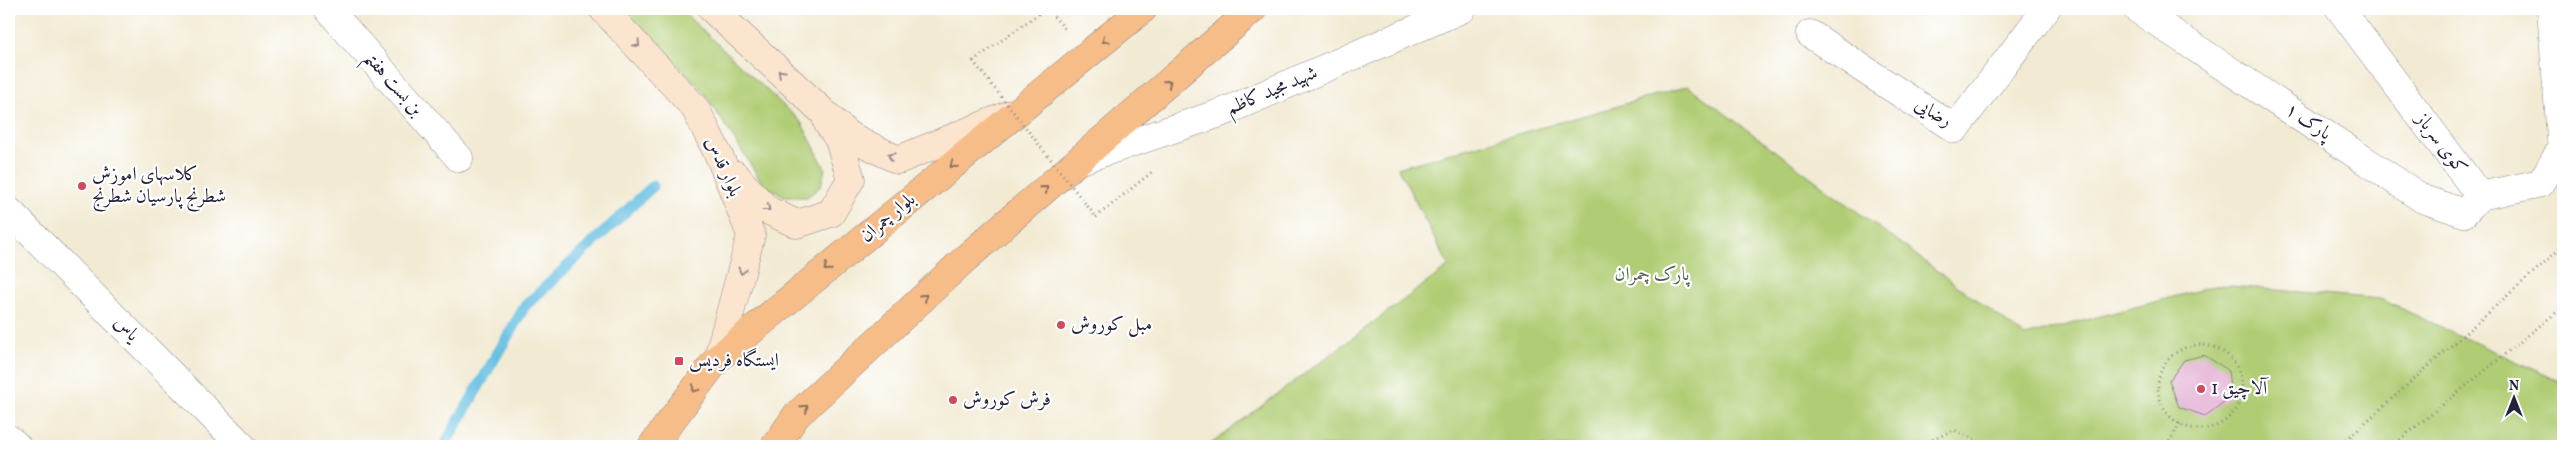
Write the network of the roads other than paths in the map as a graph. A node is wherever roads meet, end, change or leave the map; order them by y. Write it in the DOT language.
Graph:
graph roads {
  1 [pos="328,9"];
  2 [pos="603,9"];
  3 [pos="712,9"];
  4 [pos="1143,9"];
  5 [pos="1253,9"];
  6 [pos="1462,9"];
  7 [pos="2046,9"];
  8 [pos="2138,9"];
  9 [pos="2340,9"];
  10 [pos="2551,9"];
  11 [pos="1810,34"];
  12 [pos="2560,76"];
  13 [pos="817,106"];
  14 [pos="1017,112"];
  15 [pos="2563,156"];
  16 [pos="459,158"];
  17 [pos="721,160"];
  18 [pos="1078,161"];
  19 [pos="2480,196"];
  20 [pos="9,211"];
  21 [pos="718,358"];
  22 [pos="9,439"];
  23 [pos="17,446"];
  24 [pos="242,446"];
  25 [pos="652,446"];
  26 [pos="775,446"];
  1 -- 16 [label="street, بن بست هفتم"];
  2 -- 17 [label="main road, بلوار قدس, one-way"];
  13 -- 3 [label="main road, one-way"];
  4 -- 14 [label="main road, بلوار چمران, one-way"];
  18 -- 5 [label="main road, one-way"];
  6 -- 18 [label="street, شهید مجید کاظم"];
  7 -- 11 [label="street, رضایی"];
  8 -- 19 [label="street, پارک ۱"];
  9 -- 19 [label="street, کوی سرباز"];
  10 -- 12 [label="street"];
  12 -- 15 [label="street"];
  14 -- 13 [label="main road, one-way"];
  17 -- 13 [label="main road, one-way"];
  14 -- 21 [label="main road, بلوار چمران, one-way"];
  15 -- 19 [label="street"];
  17 -- 21 [label="main road, بلوار قدس, one-way"];
  26 -- 18 [label="main road, one-way"];
  20 -- 24 [label="street, یاس"];
  21 -- 25 [label="main road, بلوار چمران, one-way"];
  22 -- 23 [label="street"];
}
